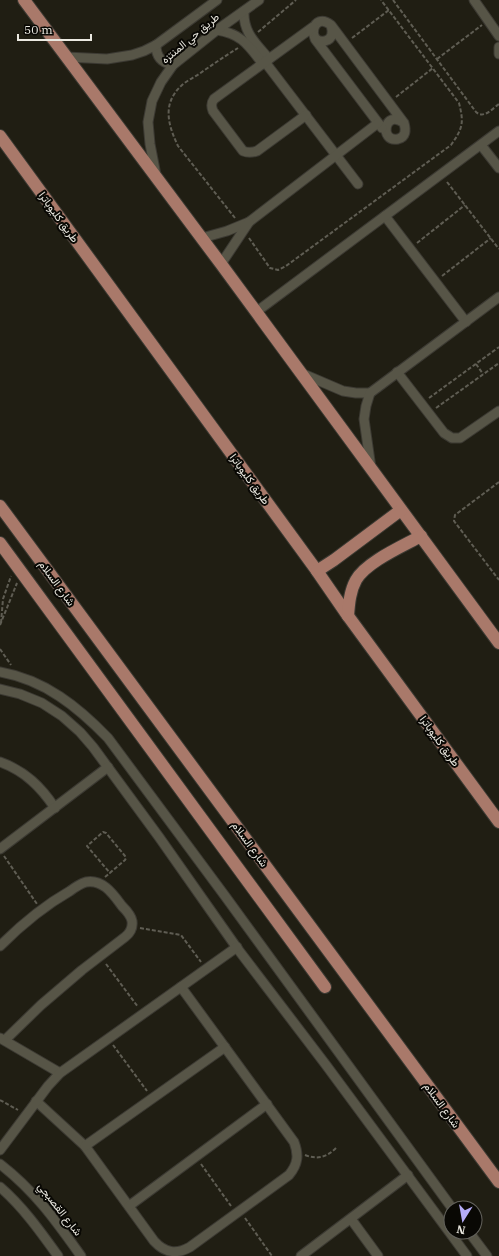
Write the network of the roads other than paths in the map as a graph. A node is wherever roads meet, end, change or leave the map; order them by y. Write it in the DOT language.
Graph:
graph roads {
  1 [pos="24,0"];
  2 [pos="217,0"];
  3 [pos="259,0"];
  4 [pos="474,0"];
  5 [pos="244,11"];
  6 [pos="331,25"];
  7 [pos="313,27"];
  8 [pos="217,30"];
  9 [pos="499,36"];
  10 [pos="314,37"];
  11 [pos="249,40"];
  12 [pos="156,45"];
  13 [pos="499,47"];
  14 [pos="499,54"];
  15 [pos="66,57"];
  16 [pos="266,62"];
  17 [pos="173,65"];
  18 [pos="306,115"];
  19 [pos="378,123"];
  20 [pos="404,124"];
  21 [pos="499,131"];
  22 [pos="387,135"];
  23 [pos="0,136"];
  24 [pos="481,145"];
  25 [pos="336,155"];
  26 [pos="499,168"];
  27 [pos="156,177"];
  28 [pos="358,184"];
  29 [pos="385,216"];
  30 [pos="244,225"];
  31 [pos="202,238"];
  32 [pos="221,264"];
  33 [pos="499,297"];
  34 [pos="256,312"];
  35 [pos="466,322"];
  36 [pos="397,372"];
  37 [pos="300,373"];
  38 [pos="370,393"];
  39 [pos="499,411"];
  40 [pos="371,469"];
  41 [pos="0,506"];
  42 [pos="401,510"];
  43 [pos="421,536"];
  44 [pos="0,543"];
  45 [pos="317,571"];
  46 [pos="348,616"];
  47 [pos="497,636"];
  48 [pos="0,672"];
  49 [pos="0,689"];
  50 [pos="0,762"];
  51 [pos="108,767"];
  52 [pos="55,808"];
  53 [pos="499,822"];
  54 [pos="173,826"];
  55 [pos="159,837"];
  56 [pos="2,853"];
  57 [pos="0,946"];
  58 [pos="237,947"];
  59 [pos="325,986"];
  60 [pos="181,987"];
  61 [pos="2,1039"];
  62 [pos="224,1046"];
  63 [pos="340,1055"];
  64 [pos="326,1065"];
  65 [pos="60,1073"];
  66 [pos="36,1101"];
  67 [pos="267,1104"];
  68 [pos="85,1146"];
  69 [pos="0,1150"];
  70 [pos="0,1164"];
  71 [pos="408,1175"];
  72 [pos="499,1182"];
  73 [pos="0,1187"];
  74 [pos="446,1200"];
  75 [pos="129,1206"];
  76 [pos="351,1219"];
  77 [pos="475,1240"];
  78 [pos="58,1256"];
  79 [pos="81,1256"];
  80 [pos="302,1256"];
  81 [pos="378,1256"];
  82 [pos="467,1256"];
  83 [pos="487,1256"];
  1 -- 15 [label="main road"];
  2 -- 12 [label="street, طريق حي المنتزه"];
  3 -- 5 [label="street, طريق حي المنتزه"];
  4 -- 9 [label="street"];
  5 -- 8 [label="street, طريق حي المنتزه"];
  5 -- 11 [label="street"];
  6 -- 7 [label="street"];
  6 -- 10 [label="street"];
  6 -- 20 [label="street"];
  7 -- 10 [label="street"];
  7 -- 16 [label="street"];
  8 -- 11 [label="street"];
  8 -- 17 [label="street, طريق حي المنتزه"];
  10 -- 19 [label="street"];
  11 -- 16 [label="street"];
  12 -- 15 [label="street, طريق حي المنتزه"];
  12 -- 17 [label="street"];
  13 -- 14 [label="street"];
  15 -- 27 [label="main road"];
  16 -- 18 [label="street"];
  16 -- 18 [label="street"];
  17 -- 27 [label="street, طريق حي المنتزه"];
  18 -- 25 [label="street"];
  19 -- 22 [label="street"];
  19 -- 25 [label="street"];
  20 -- 22 [label="street"];
  20 -- 22 [label="street"];
  21 -- 24 [label="street"];
  23 -- 45 [label="main road, طريق كليوباترا"];
  24 -- 26 [label="street"];
  24 -- 29 [label="street"];
  25 -- 28 [label="street"];
  25 -- 30 [label="street"];
  27 -- 31 [label="main road"];
  29 -- 34 [label="street"];
  29 -- 35 [label="street"];
  30 -- 31 [label="street"];
  30 -- 32 [label="street"];
  31 -- 32 [label="main road"];
  32 -- 34 [label="main road"];
  33 -- 35 [label="street"];
  34 -- 37 [label="main road"];
  35 -- 36 [label="street"];
  36 -- 38 [label="street"];
  36 -- 39 [label="street"];
  37 -- 38 [label="street"];
  37 -- 40 [label="main road"];
  38 -- 40 [label="street"];
  40 -- 42 [label="main road"];
  41 -- 72 [label="main road, شارع السلام"];
  42 -- 43 [label="main road"];
  42 -- 45 [label="main road"];
  43 -- 46 [label="main road"];
  43 -- 47 [label="main road"];
  44 -- 59 [label="main road, شارع السلام"];
  45 -- 46 [label="main road, طريق كليوباترا"];
  46 -- 53 [label="main road, طريق كليوباترا"];
  48 -- 54 [label="street"];
  49 -- 51 [label="street"];
  50 -- 52 [label="street"];
  51 -- 52 [label="street"];
  51 -- 55 [label="street"];
  52 -- 56 [label="street"];
  54 -- 55 [label="street"];
  54 -- 63 [label="street"];
  55 -- 58 [label="street"];
  57 -- 61 [label="street"];
  58 -- 60 [label="street"];
  58 -- 64 [label="street"];
  60 -- 62 [label="street"];
  60 -- 65 [label="street"];
  61 -- 65 [label="street"];
  62 -- 67 [label="street"];
  62 -- 68 [label="street"];
  63 -- 64 [label="street"];
  63 -- 74 [label="street"];
  64 -- 71 [label="street"];
  65 -- 66 [label="street"];
  66 -- 68 [label="street"];
  66 -- 69 [label="street"];
  67 -- 75 [label="street"];
  67 -- 75 [label="street"];
  68 -- 75 [label="street"];
  70 -- 79 [label="street, شارع القصبجي"];
  71 -- 76 [label="street"];
  71 -- 82 [label="street"];
  73 -- 78 [label="street"];
  76 -- 80 [label="street"];
  76 -- 81 [label="street"];
  77 -- 83 [label="street"];
}
